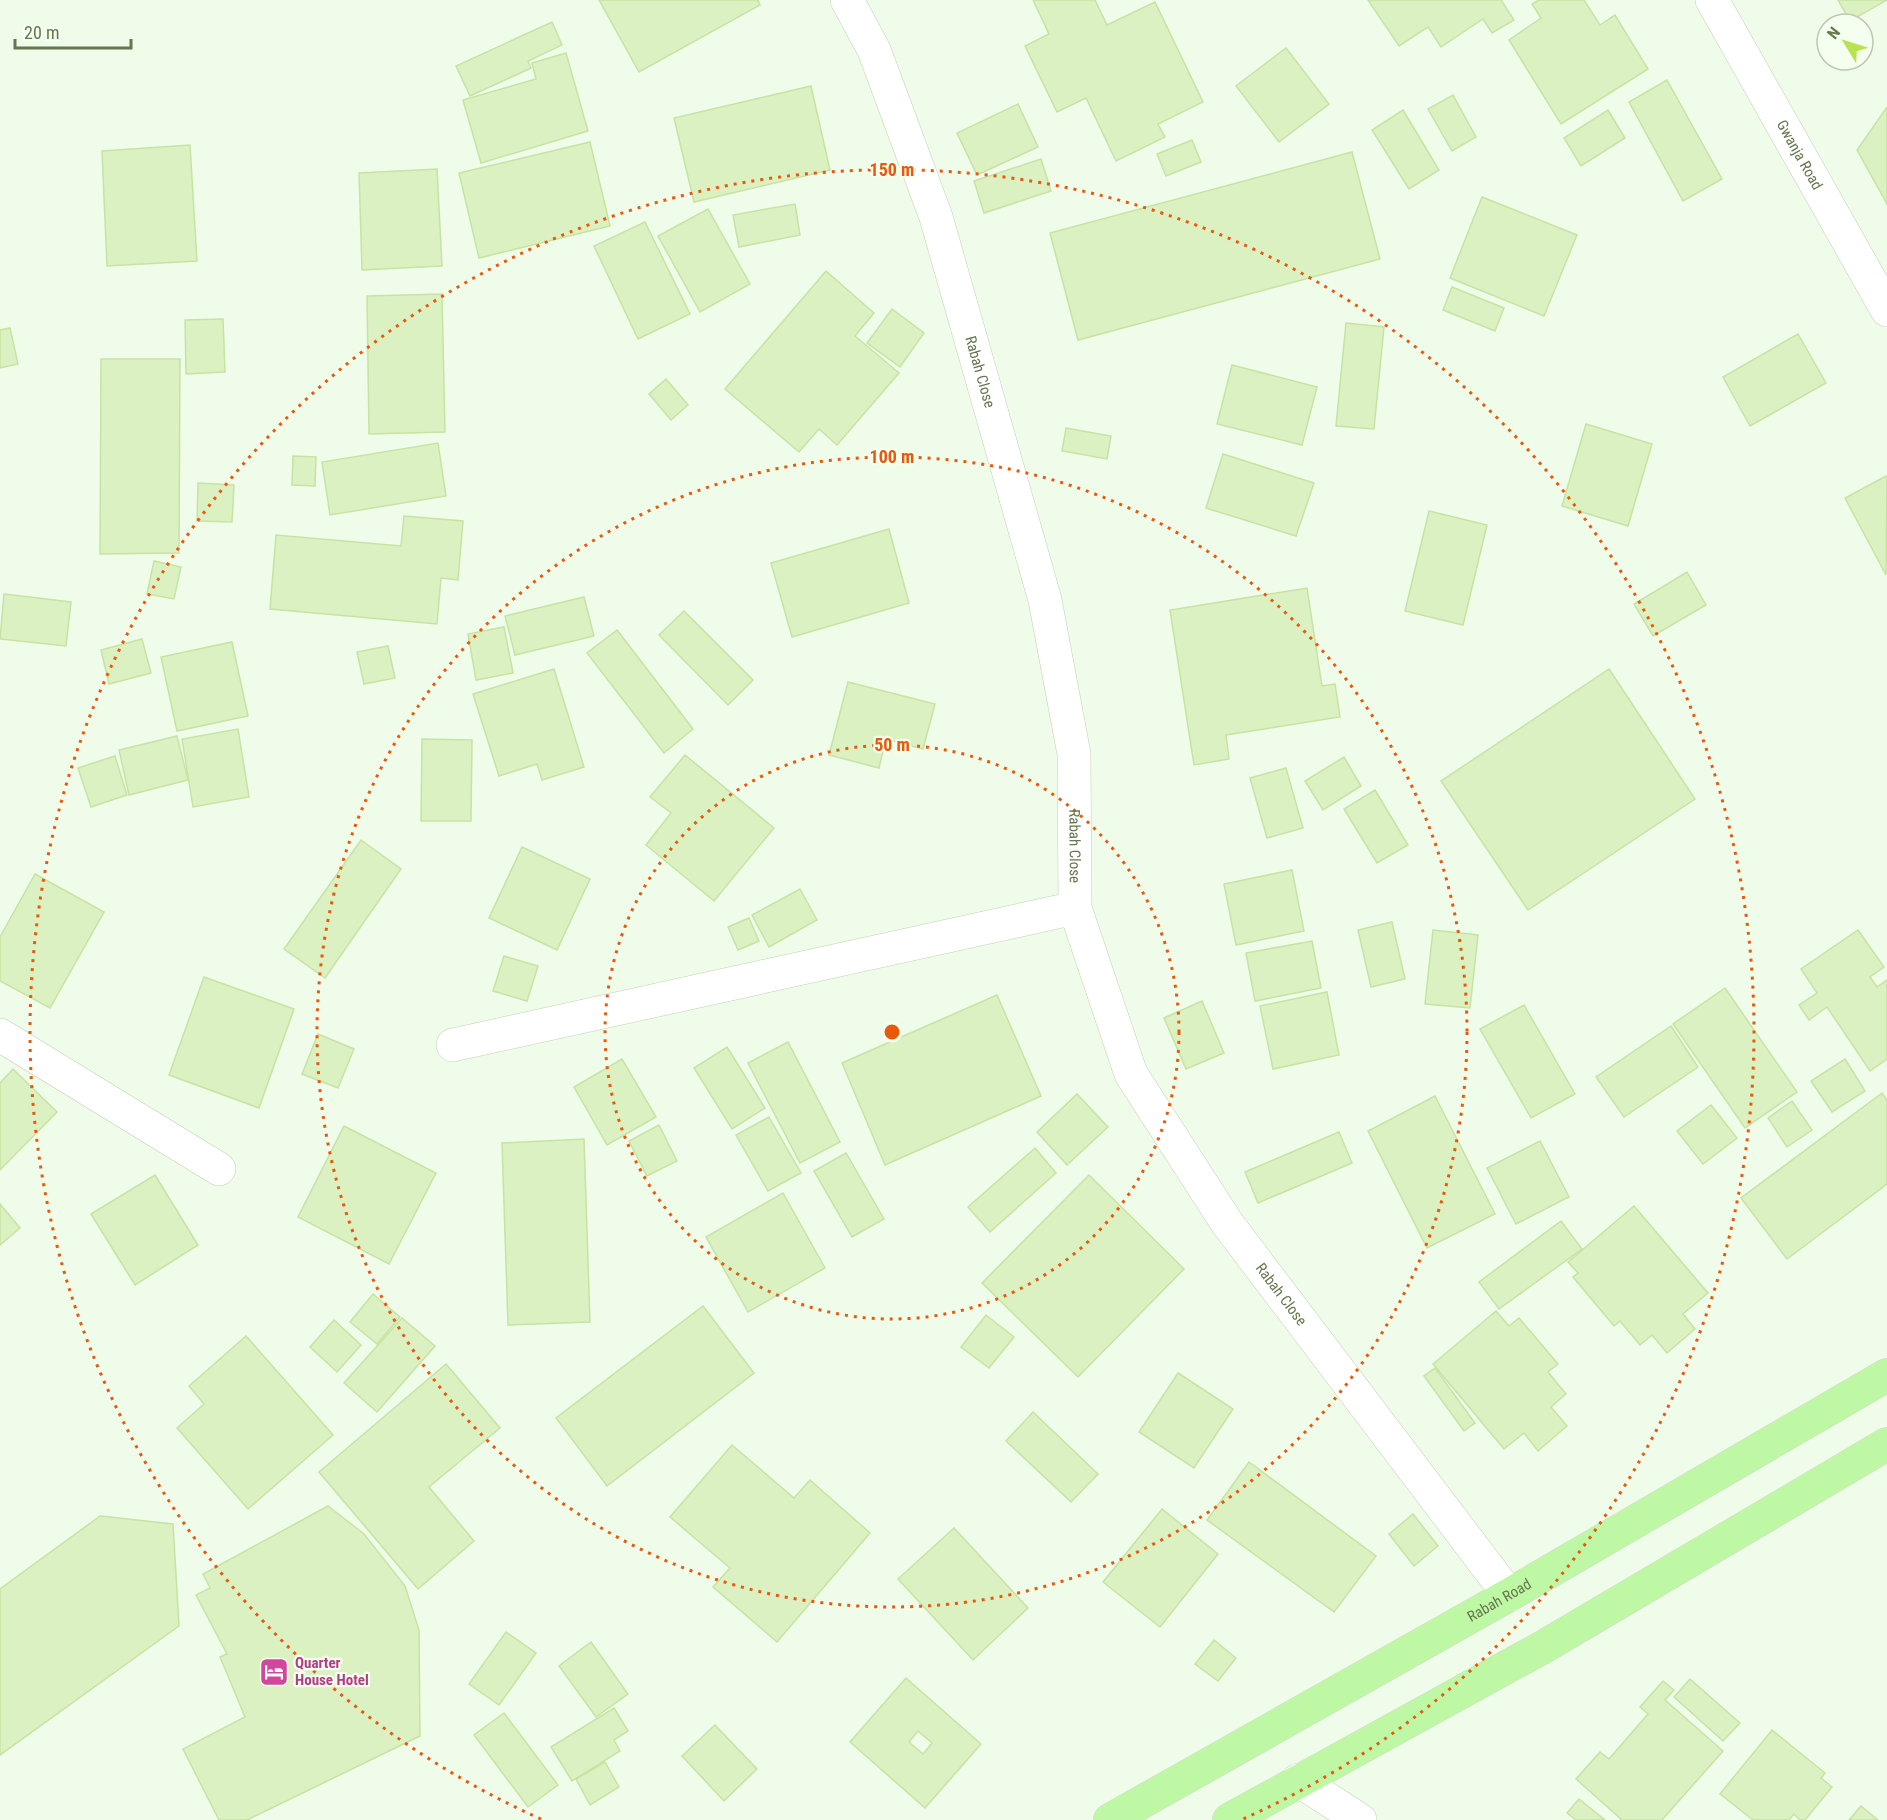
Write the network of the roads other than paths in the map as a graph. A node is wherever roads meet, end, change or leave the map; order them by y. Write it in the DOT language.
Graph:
graph roads {
  1 [pos="847,0"];
  2 [pos="1712,0"];
  3 [pos="1887,310"];
  4 [pos="1075,908"];
  5 [pos="0,1035"];
  6 [pos="453,1045"];
  7 [pos="219,1169"];
  8 [pos="1887,1375"];
  9 [pos="1887,1444"];
  10 [pos="1509,1595"];
  11 [pos="1298,1780"];
  12 [pos="1110,1820"];
  13 [pos="1229,1820"];
  14 [pos="1360,1820"];
  1 -- 4 [label="street, Rabah Close"];
  2 -- 3 [label="street, Gwanja Road"];
  4 -- 6 [label="street"];
  4 -- 10 [label="street, Rabah Close"];
  5 -- 7 [label="street"];
  8 -- 10 [label="main road, Rabah Road"];
  9 -- 11 [label="main road"];
  10 -- 12 [label="main road, Rabah Road"];
  11 -- 13 [label="main road"];
  11 -- 14 [label="street"];
}
